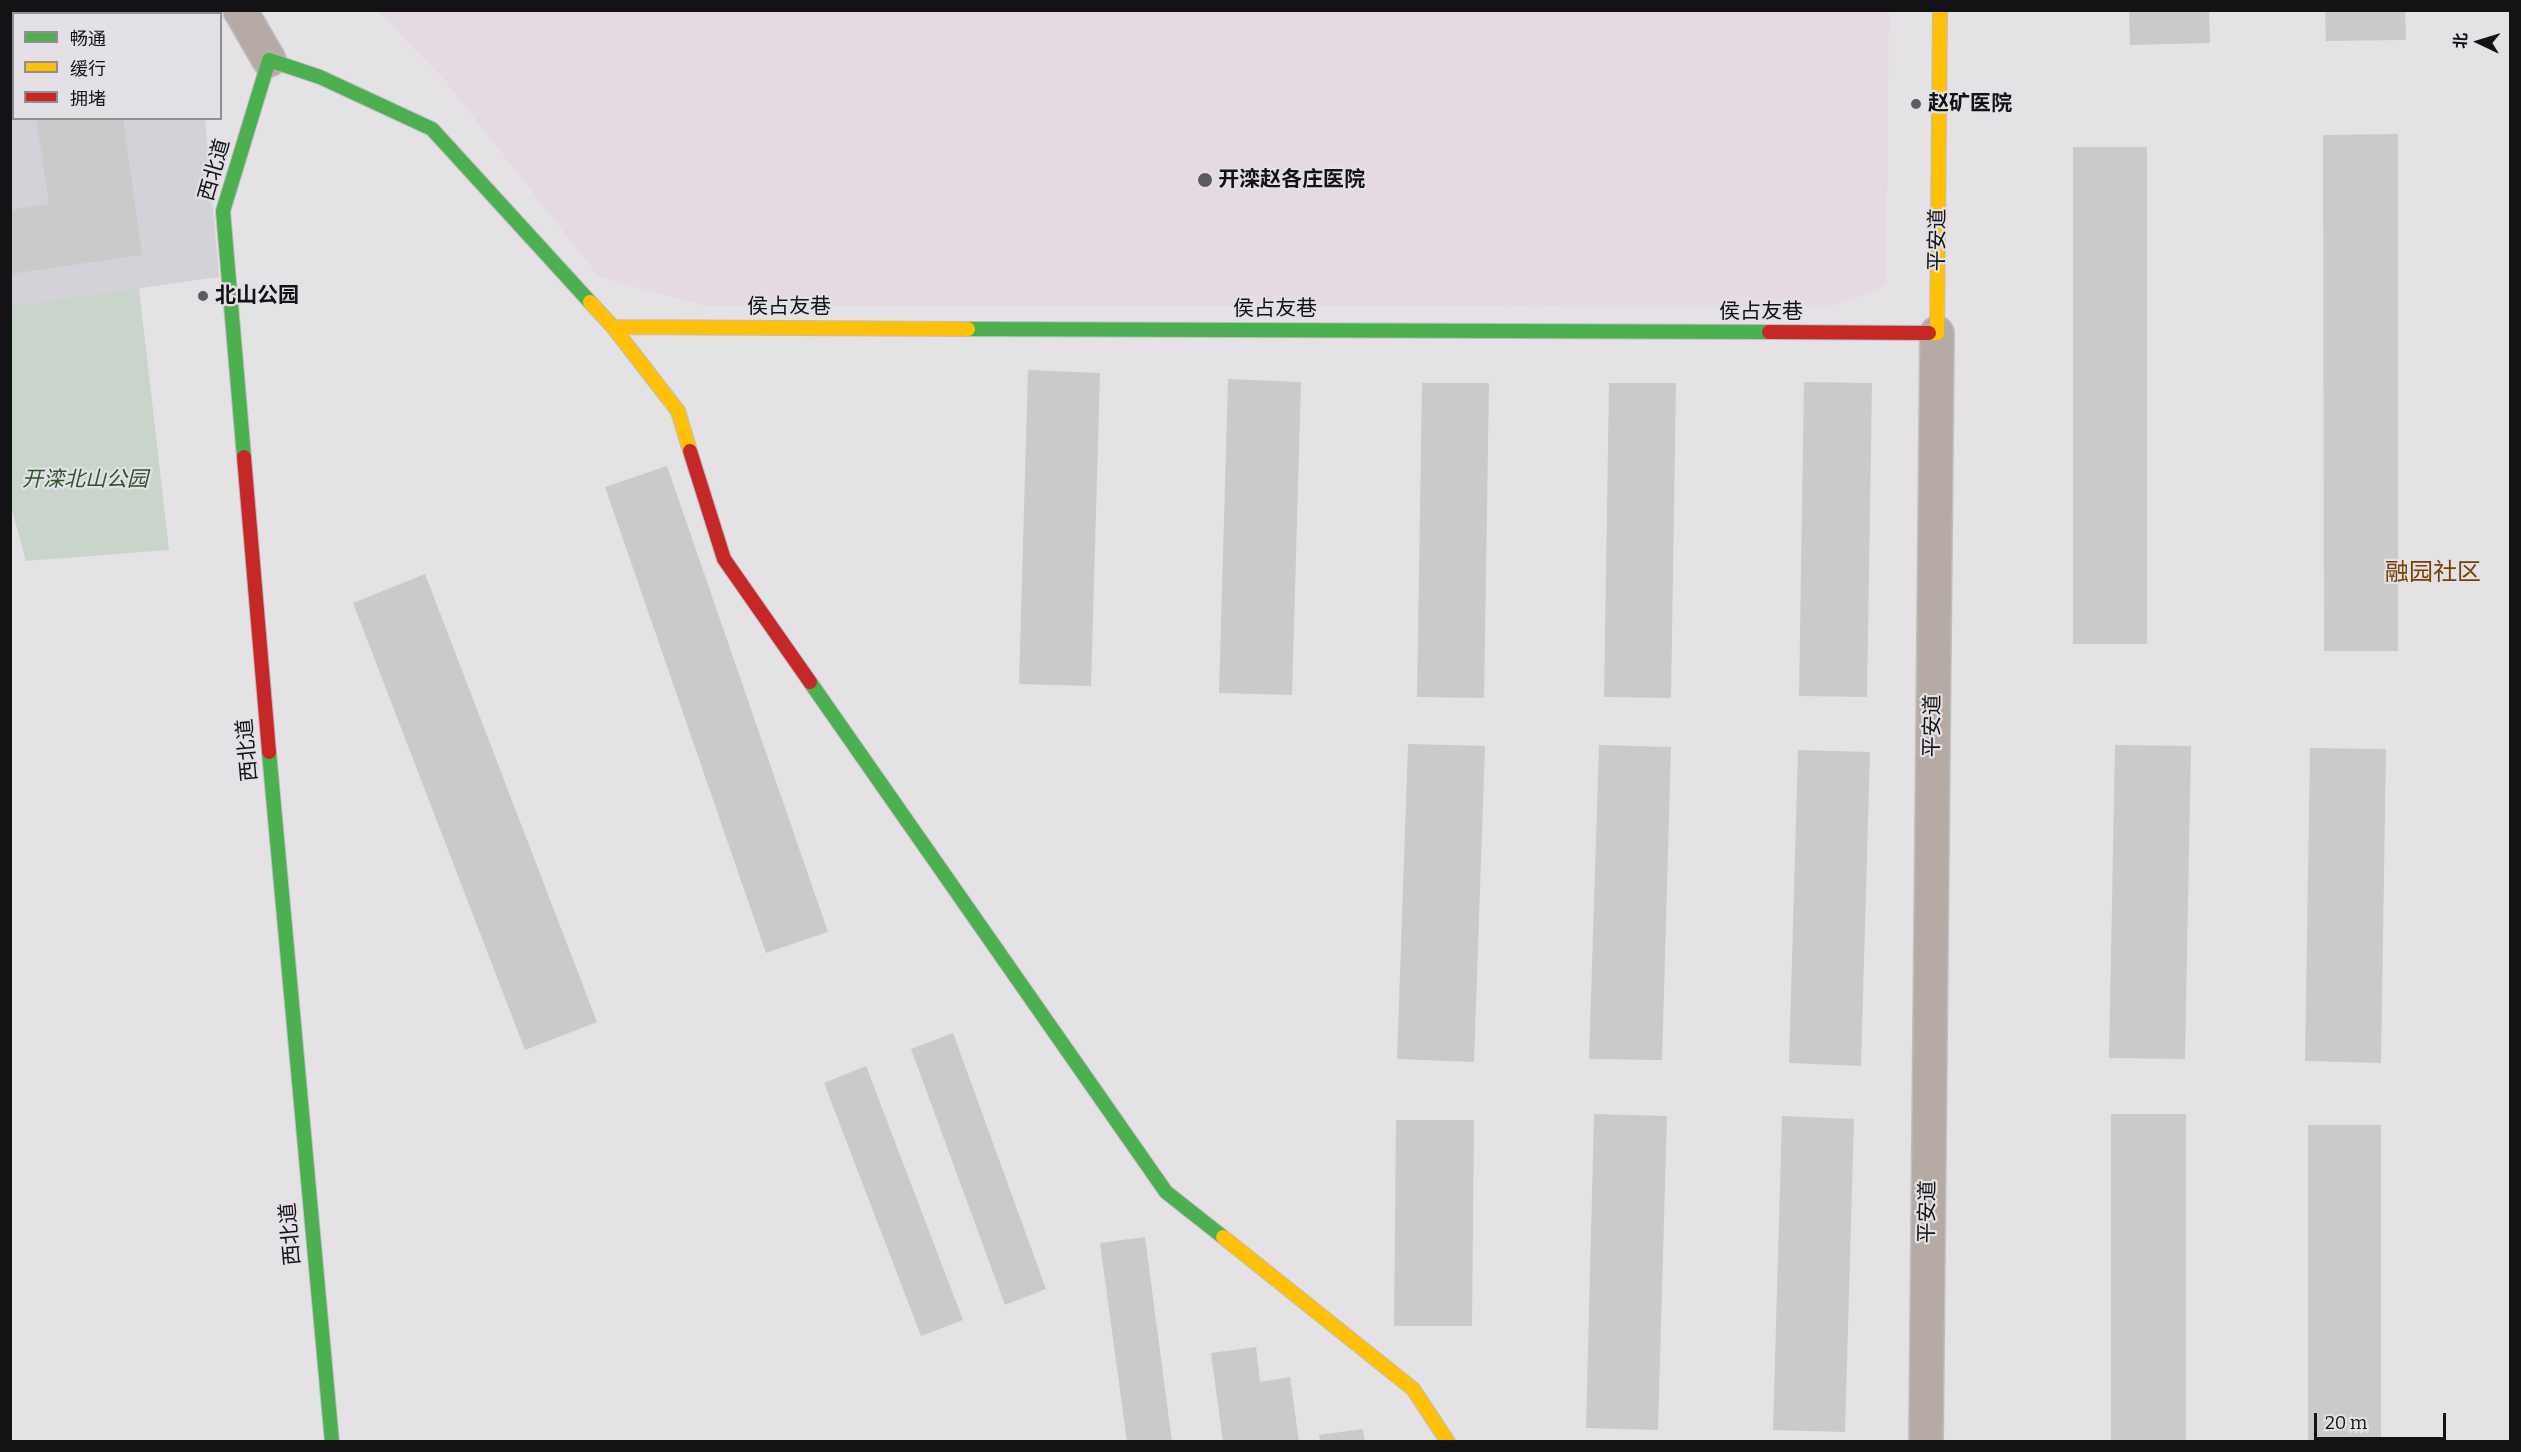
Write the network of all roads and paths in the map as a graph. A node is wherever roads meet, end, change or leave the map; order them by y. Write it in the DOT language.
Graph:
graph roads {
  1 [pos="240,10"];
  2 [pos="267,10"];
  3 [pos="1940,10"];
  4 [pos="269,60"];
  5 [pos="613,327"];
  6 [pos="1937,333"];
  7 [pos="332,1442"];
  8 [pos="1448,1442"];
  9 [pos="1926,1442"];
  1 -- 4 [label="street"];
  2 -- 4 [label="street"];
  3 -- 6 [label="street, 平安道"];
  4 -- 5 [label="street"];
  4 -- 7 [label="street, 西北道"];
  5 -- 6 [label="street, 侯占友巷"];
  5 -- 8 [label="street"];
  6 -- 9 [label="street, 平安道"];
}
